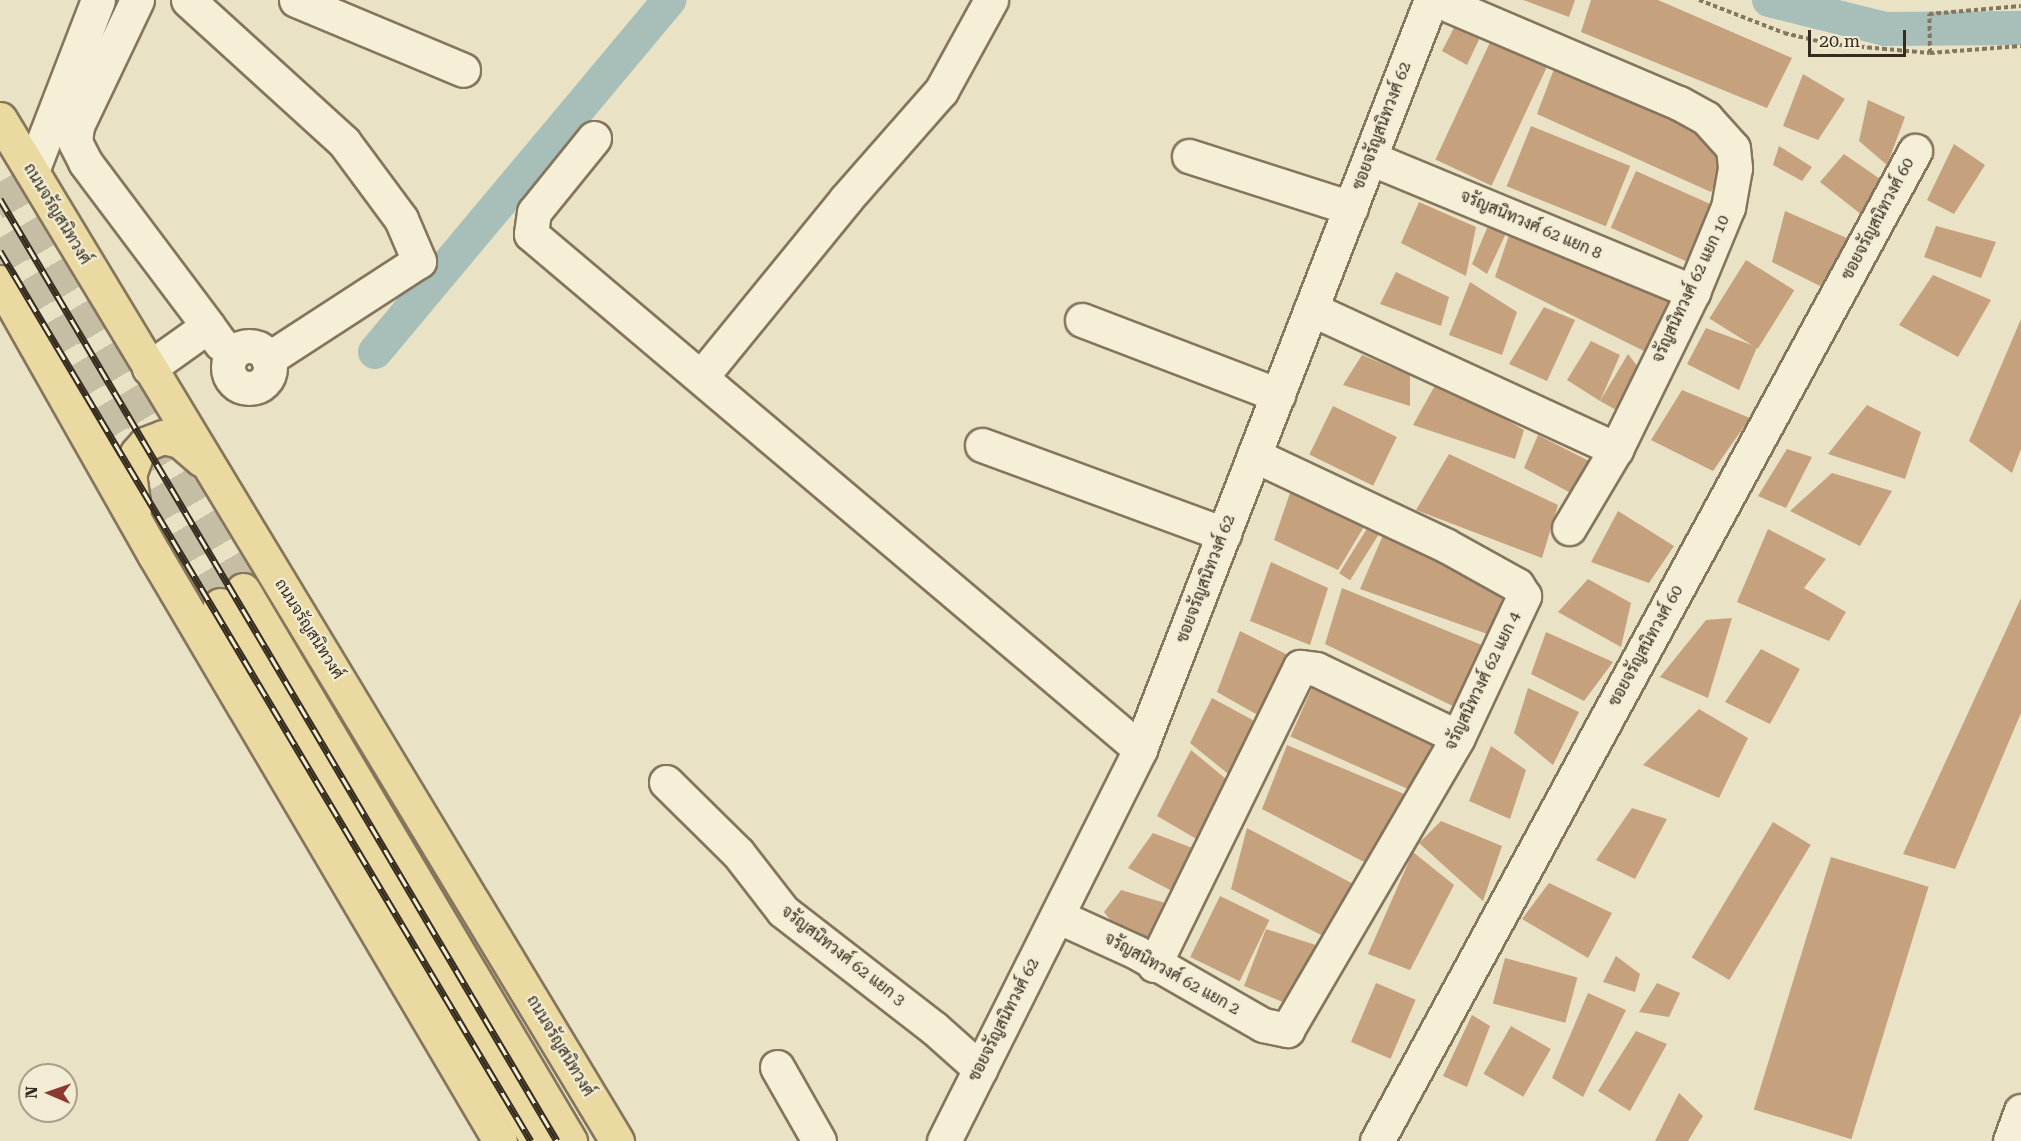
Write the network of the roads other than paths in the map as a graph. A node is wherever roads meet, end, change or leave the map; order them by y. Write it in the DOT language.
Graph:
graph roads {
  1 [pos="98,0"];
  2 [pos="137,0"];
  3 [pos="188,0"];
  4 [pos="297,0"];
  5 [pos="991,0"];
  6 [pos="1431,0"];
  7 [pos="1437,0"];
  8 [pos="464,70"];
  9 [pos="0,119"];
  10 [pos="594,138"];
  11 [pos="1915,151"];
  12 [pos="1189,156"];
  13 [pos="1370,158"];
  14 [pos="32,171"];
  15 [pos="1351,208"];
  16 [pos="0,282"];
  17 [pos="1693,292"];
  18 [pos="1311,309"];
  19 [pos="1082,320"];
  20 [pos="208,326"];
  21 [pos="149,368"];
  22 [pos="701,377"];
  23 [pos="1278,395"];
  24 [pos="982,445"];
  25 [pos="1616,448"];
  26 [pos="1254,455"];
  27 [pos="205,463"];
  28 [pos="140,528"];
  29 [pos="1569,528"];
  30 [pos="1224,534"];
  31 [pos="1458,737"];
  32 [pos="1140,749"];
  33 [pos="666,782"];
  34 [pos="1057,916"];
  35 [pos="1154,965"];
  36 [pos="1287,1030"];
  37 [pos="777,1067"];
  38 [pos="980,1069"];
  39 [pos="2021,1111"];
  40 [pos="500,1141"];
  41 [pos="538,1141"];
  42 [pos="570,1141"];
  43 [pos="617,1141"];
  44 [pos="819,1141"];
  45 [pos="944,1141"];
  46 [pos="1377,1141"];
  47 [pos="2010,1141"];
  1 -- 14 [label="street"];
  2 -- 20 [label="street"];
  3 -- 20 [label="street"];
  4 -- 8 [label="street"];
  5 -- 22 [label="street"];
  6 -- 13 [label="street, ซอยจรัญสนิทวงศ์ 62"];
  7 -- 17 [label="street, จรัญสนิทวงศ์ 62 แยก 10"];
  9 -- 14 [label="main road, ถนนจรัญสนิทวงศ์"];
  10 -- 22 [label="street"];
  11 -- 46 [label="street, ซอยจรัญสนิทวงศ์ 60"];
  12 -- 15 [label="street"];
  13 -- 15 [label="street, ซอยจรัญสนิทวงศ์ 62"];
  13 -- 17 [label="street, จรัญสนิทวงศ์ 62 แยก 8"];
  14 -- 21 [label="main road, ถนนจรัญสนิทวงศ์"];
  15 -- 18 [label="street, ซอยจรัญสนิทวงศ์ 62"];
  16 -- 28 [label="main road"];
  17 -- 25 [label="street, จรัญสนิทวงศ์ 62 แยก 10"];
  18 -- 23 [label="street, ซอยจรัญสนิทวงศ์ 62"];
  18 -- 25 [label="street"];
  19 -- 23 [label="street"];
  20 -- 21 [label="street"];
  21 -- 27 [label="main road, ถนนจรัญสนิทวงศ์"];
  22 -- 32 [label="street"];
  23 -- 26 [label="street, ซอยจรัญสนิทวงศ์ 62"];
  24 -- 30 [label="street"];
  25 -- 29 [label="street, จรัญสนิทวงศ์ 62 แยก 10"];
  26 -- 30 [label="street, ซอยจรัญสนิทวงศ์ 62"];
  26 -- 31 [label="street, จรัญสนิทวงศ์ 62 แยก 4"];
  27 -- 28 [label="main road"];
  27 -- 43 [label="main road, ถนนจรัญสนิทวงศ์"];
  28 -- 40 [label="main road"];
  30 -- 32 [label="street, ซอยจรัญสนิทวงศ์ 62"];
  31 -- 35 [label="street"];
  31 -- 36 [label="street, จรัญสนิทวงศ์ 62 แยก 4"];
  32 -- 34 [label="street, ซอยจรัญสนิทวงศ์ 62"];
  33 -- 38 [label="street, จรัญสนิทวงศ์ 62 แยก 3"];
  34 -- 35 [label="street, จรัญสนิทวงศ์ 62 แยก 2"];
  34 -- 38 [label="street, ซอยจรัญสนิทวงศ์ 62"];
  35 -- 36 [label="street, จรัญสนิทวงศ์ 62 แยก 2"];
  37 -- 44 [label="street"];
  38 -- 45 [label="street, ซอยจรัญสนิทวงศ์ 62"];
  39 -- 47 [label="street"];
  41 -- 42 [label="main road"];
}
